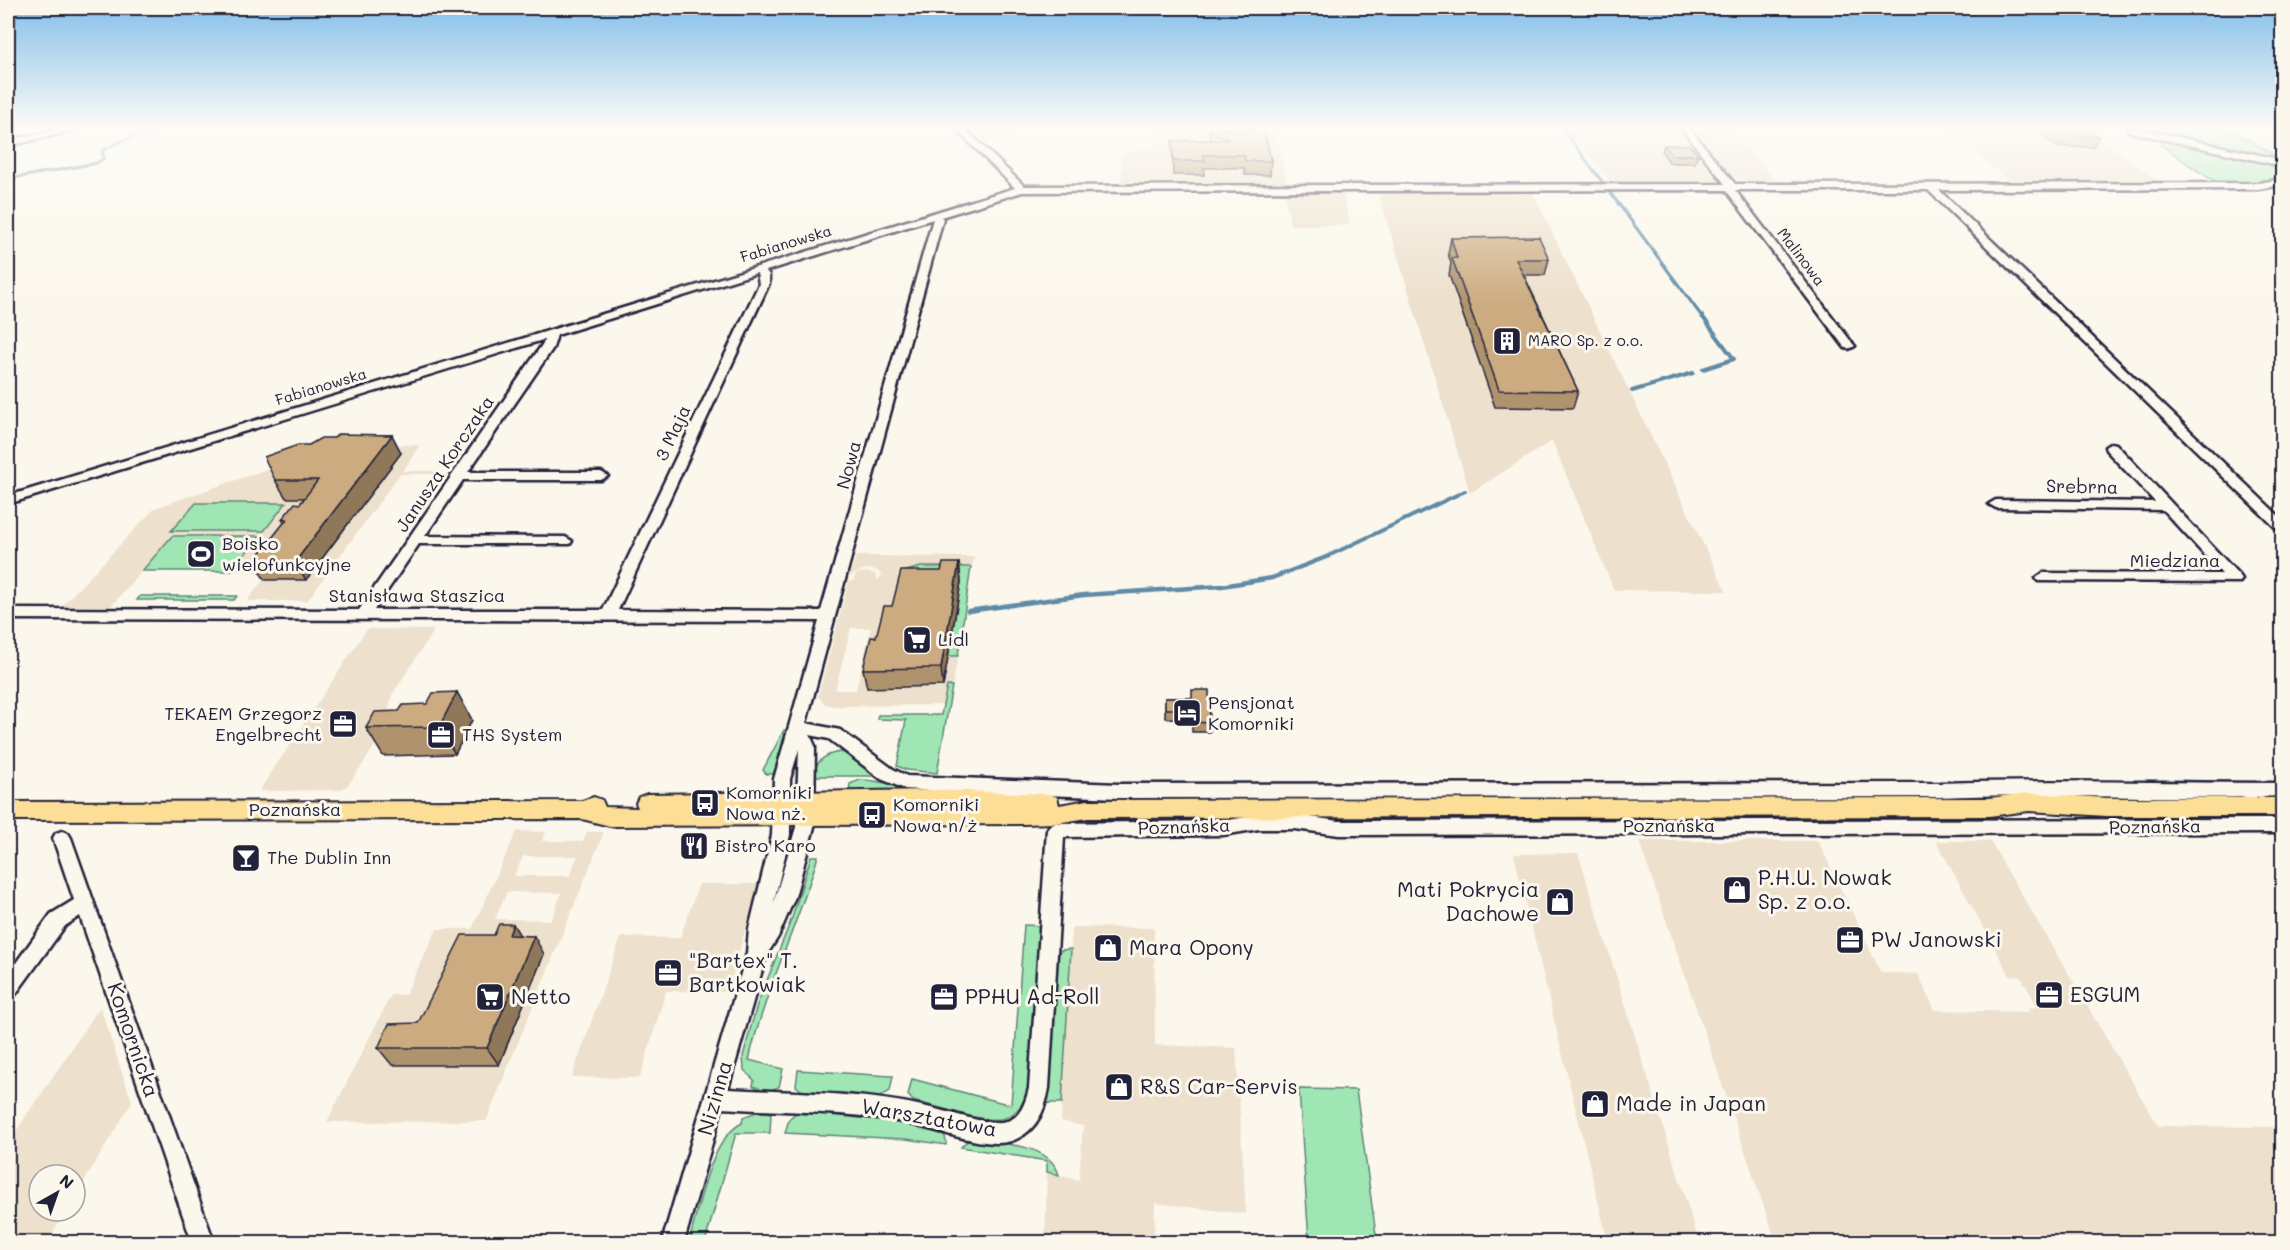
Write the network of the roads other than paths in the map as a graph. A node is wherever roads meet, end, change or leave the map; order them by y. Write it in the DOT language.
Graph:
graph roads {
  1 [pos="1612,187"];
  2 [pos="1730,187"];
  3 [pos="1931,187"];
  4 [pos="1021,189"];
  5 [pos="934,214"];
  6 [pos="758,268"];
  7 [pos="550,332"];
  8 [pos="1849,346"];
  9 [pos="2111,447"];
  10 [pos="459,476"];
  11 [pos="600,476"];
  12 [pos="8,500"];
  13 [pos="1996,504"];
  14 [pos="2167,506"];
  15 [pos="2283,526"];
  16 [pos="414,540"];
  17 [pos="565,541"];
  18 [pos="2043,578"];
  19 [pos="8,614"];
  20 [pos="363,615"];
  21 [pos="608,615"];
  22 [pos="827,616"];
  23 [pos="797,727"];
  24 [pos="2283,790"];
  25 [pos="1985,798"];
  26 [pos="2283,807"];
  27 [pos="782,808"];
  28 [pos="806,808"];
  29 [pos="8,810"];
  30 [pos="2283,826"];
  31 [pos="1056,830"];
  32 [pos="62,838"];
  33 [pos="85,903"];
  34 [pos="757,953"];
  35 [pos="8,989"];
  36 [pos="716,1098"];
  37 [pos="203,1242"];
  38 [pos="673,1242"];
  1 -- 4 [label="street, Fabianowska"];
  2 -- 8 [label="street, Malinowa"];
  3 -- 15 [label="street"];
  4 -- 5 [label="street, Fabianowska"];
  5 -- 6 [label="street, Fabianowska"];
  5 -- 22 [label="street, Nowa"];
  6 -- 7 [label="street, Fabianowska"];
  6 -- 21 [label="street, 3 Maja"];
  7 -- 10 [label="street, Janusza Korczaka"];
  7 -- 12 [label="street, Fabianowska"];
  9 -- 14 [label="street, Miedziana"];
  10 -- 11 [label="street"];
  10 -- 16 [label="street, Janusza Korczaka"];
  13 -- 14 [label="street, Srebrna"];
  14 -- 18 [label="street, Miedziana"];
  16 -- 17 [label="street"];
  16 -- 20 [label="street, Janusza Korczaka"];
  19 -- 20 [label="street, Stanisława Staszica"];
  20 -- 21 [label="street, Stanisława Staszica"];
  21 -- 22 [label="street, Stanisława Staszica"];
  22 -- 23 [label="street, Nowa"];
  23 -- 25 [label="street"];
  23 -- 27 [label="street, Nowa"];
  23 -- 28 [label="street"];
  24 -- 25 [label="street, Poznańska"];
  25 -- 26 [label="main road, Poznańska"];
  25 -- 28 [label="main road, Poznańska"];
  27 -- 28 [label="main road, Poznańska"];
  27 -- 29 [label="main road, Poznańska"];
  27 -- 34 [label="street, Nizinna"];
  28 -- 34 [label="street, Nizinna"];
  30 -- 31 [label="street, Poznańska"];
  31 -- 36 [label="street, Warsztatowa"];
  32 -- 33 [label="street, Komornicka"];
  33 -- 35 [label="street"];
  33 -- 37 [label="street, Komornicka"];
  34 -- 36 [label="street, Nizinna"];
  36 -- 38 [label="street, Nizinna"];
}
